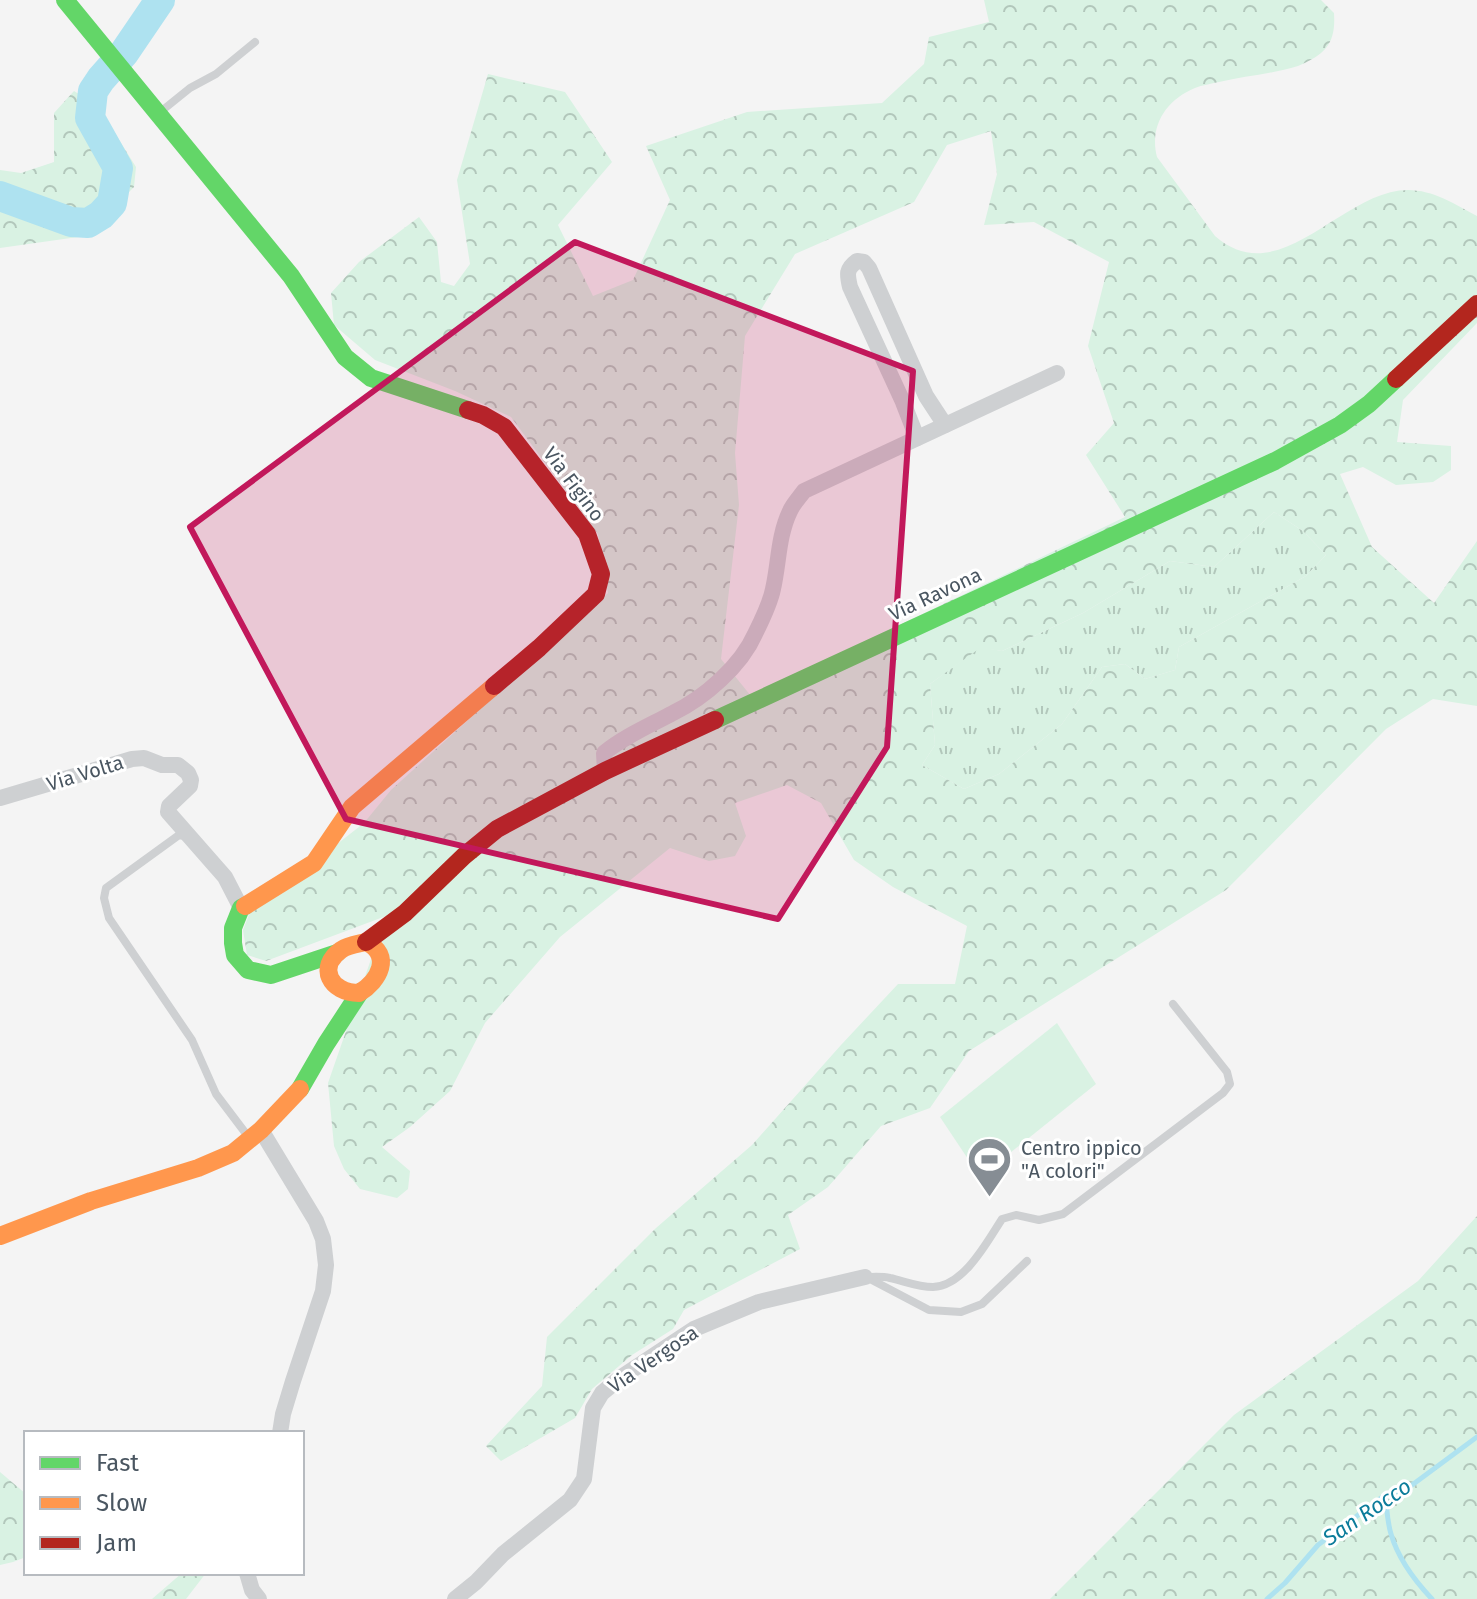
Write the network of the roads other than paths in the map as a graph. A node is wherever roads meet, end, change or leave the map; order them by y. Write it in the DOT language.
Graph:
graph roads {
  1 [pos="65,0"];
  2 [pos="255,42"];
  3 [pos="158,114"];
  4 [pos="1477,304"];
  5 [pos="893,323"];
  6 [pos="871,332"];
  7 [pos="1057,373"];
  8 [pos="945,425"];
  9 [pos="917,438"];
  10 [pos="605,771"];
  11 [pos="0,798"];
  12 [pos="194,839"];
  13 [pos="241,908"];
  14 [pos="405,913"];
  15 [pos="366,942"];
  16 [pos="337,953"];
  17 [pos="382,954"];
  18 [pos="307,964"];
  19 [pos="332,982"];
  20 [pos="360,992"];
  21 [pos="1173,1004"];
  22 [pos="326,1044"];
  23 [pos="255,1134"];
  24 [pos="0,1236"];
  25 [pos="1027,1261"];
  26 [pos="865,1277"];
  27 [pos="280,1431"];
  28 [pos="248,1575"];
  29 [pos="259,1599"];
  30 [pos="455,1599"];
  1 -- 3 [label="street, Via Figino"];
  2 -- 3 [label="lane"];
  3 -- 13 [label="street, Via Figino"];
  4 -- 10 [label="street, Via Ravona"];
  5 -- 6 [label="street"];
  5 -- 6 [label="street"];
  5 -- 8 [label="street"];
  6 -- 9 [label="street"];
  7 -- 8 [label="street"];
  8 -- 9 [label="street"];
  9 -- 10 [label="street"];
  10 -- 14 [label="street, Via Ravona"];
  11 -- 12 [label="street, Via Volta"];
  12 -- 13 [label="street, Via Volta"];
  12 -- 23 [label="lane"];
  13 -- 18 [label="street"];
  14 -- 15 [label="street, Via Ravona"];
  14 -- 17 [label="street, Via Ravona"];
  15 -- 16 [label="street"];
  15 -- 17 [label="street"];
  16 -- 18 [label="street"];
  16 -- 19 [label="street"];
  17 -- 20 [label="street"];
  18 -- 19 [label="street"];
  19 -- 20 [label="street"];
  19 -- 22 [label="street"];
  20 -- 22 [label="street"];
  21 -- 26 [label="lane"];
  22 -- 23 [label="street"];
  23 -- 24 [label="street"];
  23 -- 27 [label="street"];
  25 -- 26 [label="lane"];
  26 -- 30 [label="street, Via Vergosa"];
  28 -- 29 [label="street"];
}
